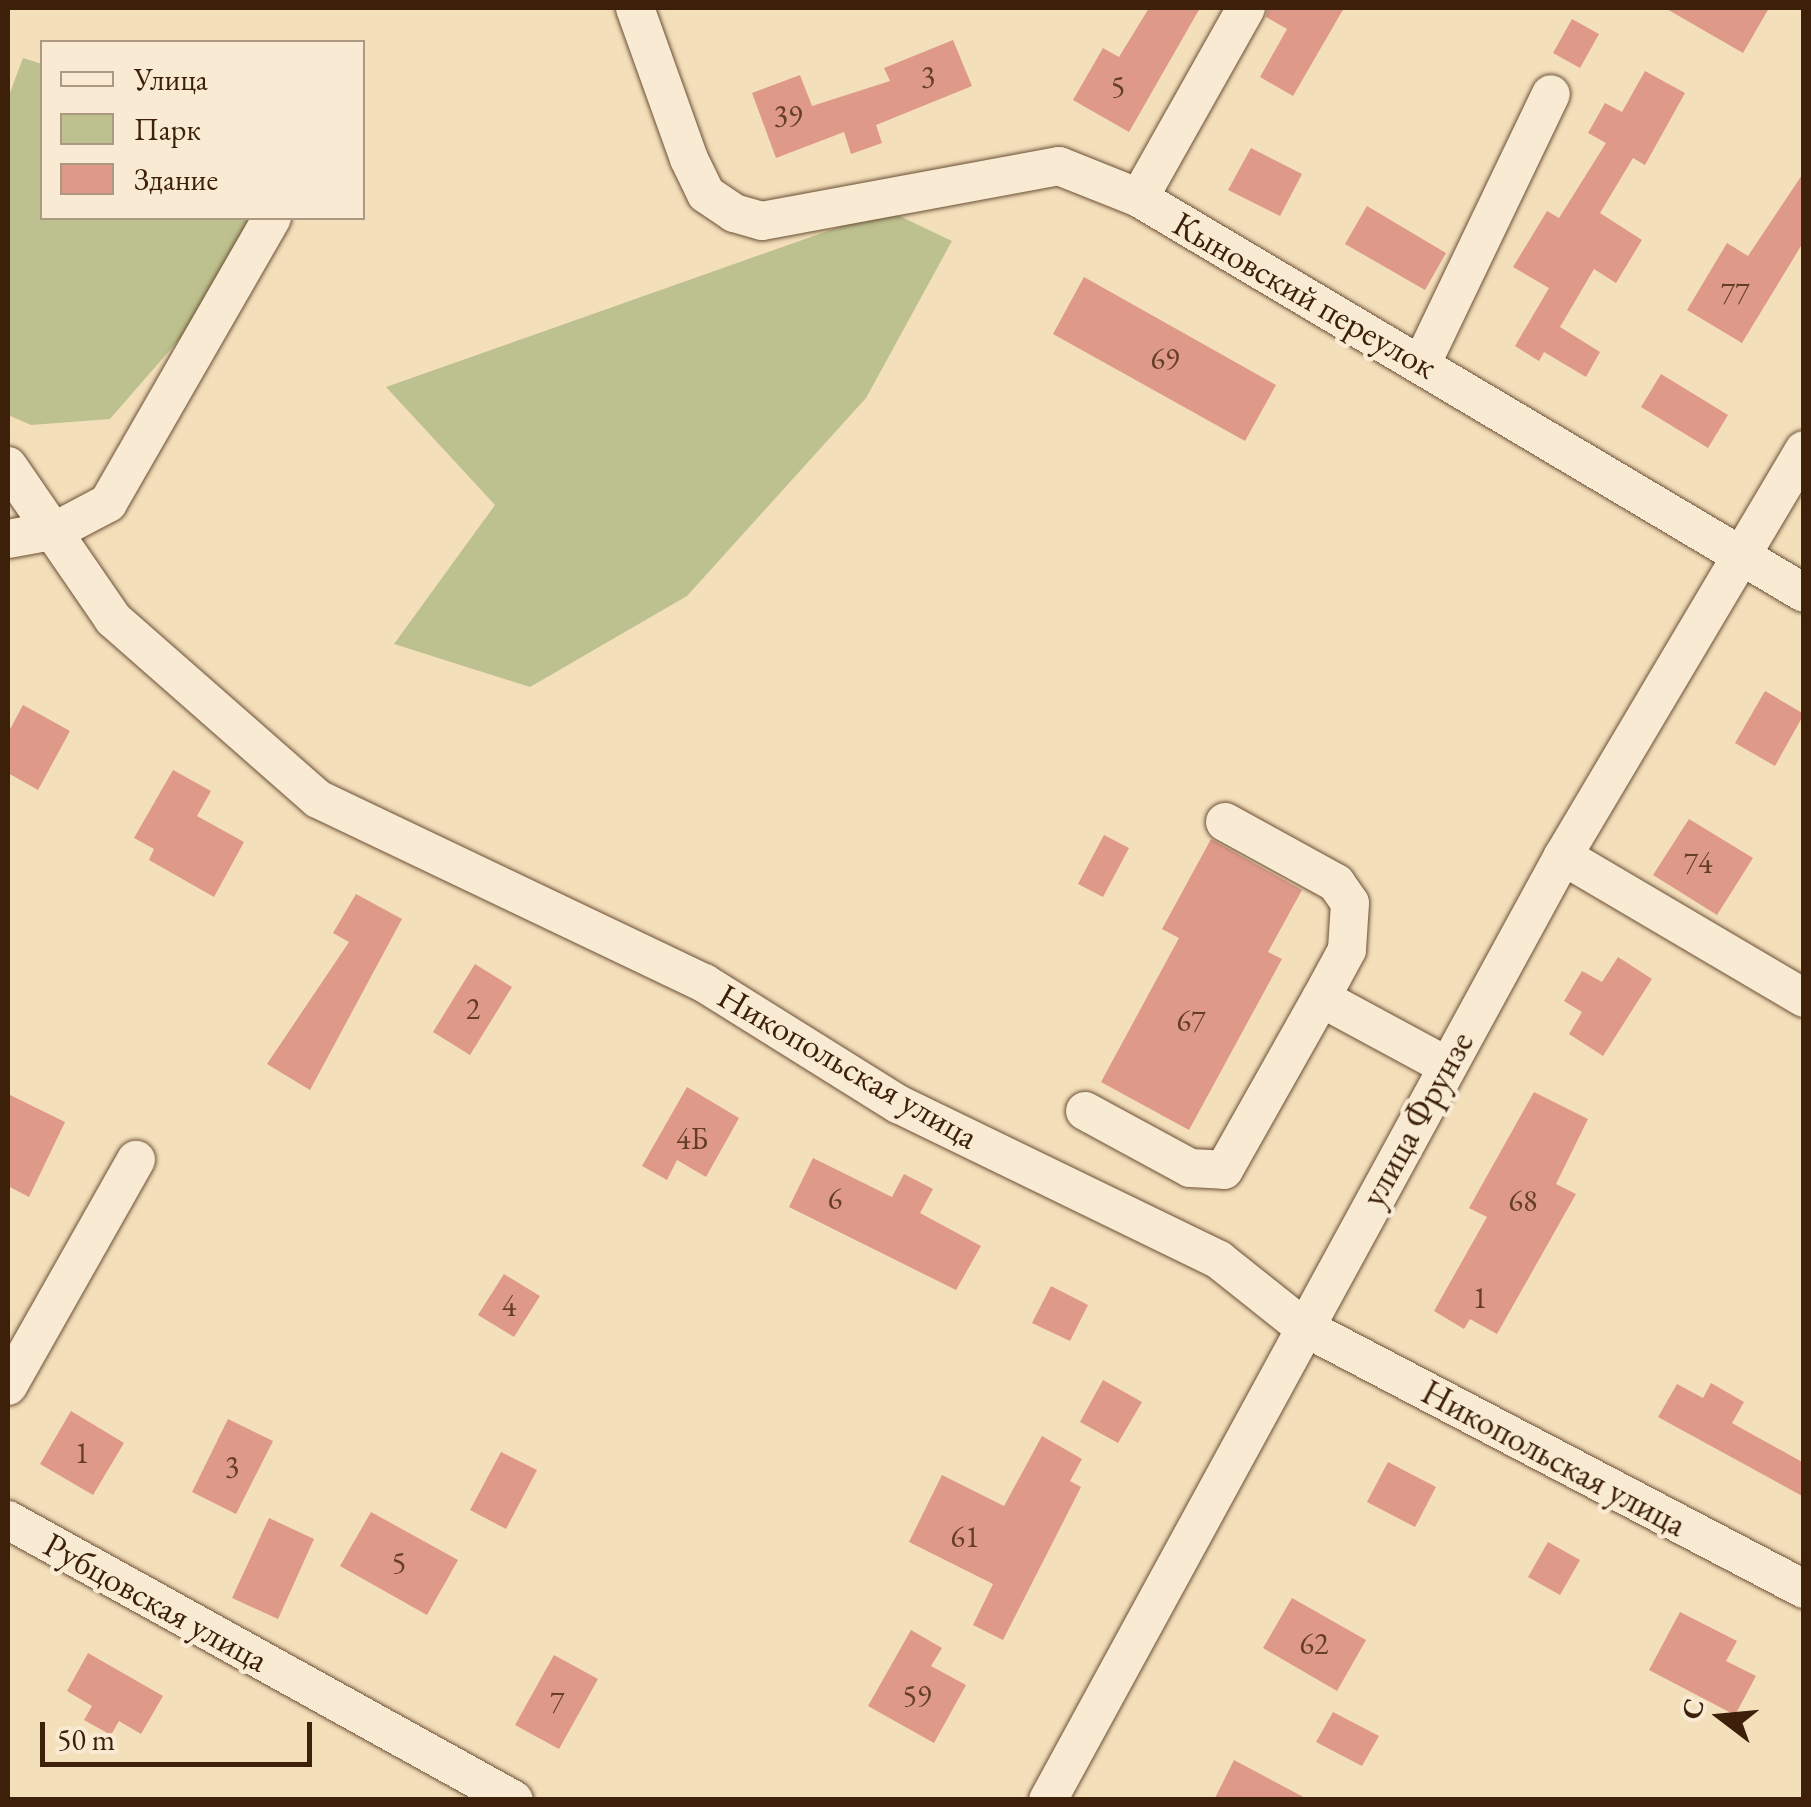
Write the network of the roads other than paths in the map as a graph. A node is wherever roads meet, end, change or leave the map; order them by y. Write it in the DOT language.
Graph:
graph roads {
  1 [pos="635,8"];
  2 [pos="1246,8"];
  3 [pos="1552,94"];
  4 [pos="1139,198"];
  5 [pos="271,220"];
  6 [pos="1422,363"];
  7 [pos="1804,450"];
  8 [pos="8,466"];
  9 [pos="58,530"];
  10 [pos="8,539"];
  11 [pos="1741,556"];
  12 [pos="1804,593"];
  13 [pos="1225,822"];
  14 [pos="1563,856"];
  15 [pos="1321,998"];
  16 [pos="1804,998"];
  17 [pos="1446,1066"];
  18 [pos="1084,1111"];
  19 [pos="136,1160"];
  20 [pos="1302,1326"];
  21 [pos="8,1386"];
  22 [pos="8,1520"];
  23 [pos="1804,1589"];
  24 [pos="514,1800"];
  25 [pos="1048,1800"];
  1 -- 4 [label="street, Кыновский переулок"];
  2 -- 4 [label="street"];
  3 -- 6 [label="street"];
  4 -- 6 [label="street, Кыновский переулок"];
  5 -- 9 [label="street"];
  6 -- 11 [label="street, Кыновский переулок"];
  7 -- 11 [label="street, улица Фрунзе"];
  8 -- 9 [label="street, Никопольская улица"];
  9 -- 10 [label="street"];
  9 -- 20 [label="street, Никопольская улица"];
  11 -- 12 [label="street, Кыновский переулок"];
  11 -- 14 [label="street, улица Фрунзе"];
  13 -- 15 [label="street"];
  14 -- 16 [label="street"];
  14 -- 17 [label="street, улица Фрунзе"];
  15 -- 17 [label="street"];
  15 -- 18 [label="street"];
  17 -- 20 [label="street, улица Фрунзе"];
  19 -- 21 [label="street"];
  20 -- 23 [label="street, Никопольская улица"];
  20 -- 25 [label="street, улица Фрунзе"];
  22 -- 24 [label="street, Рубцовская улица"];
}
